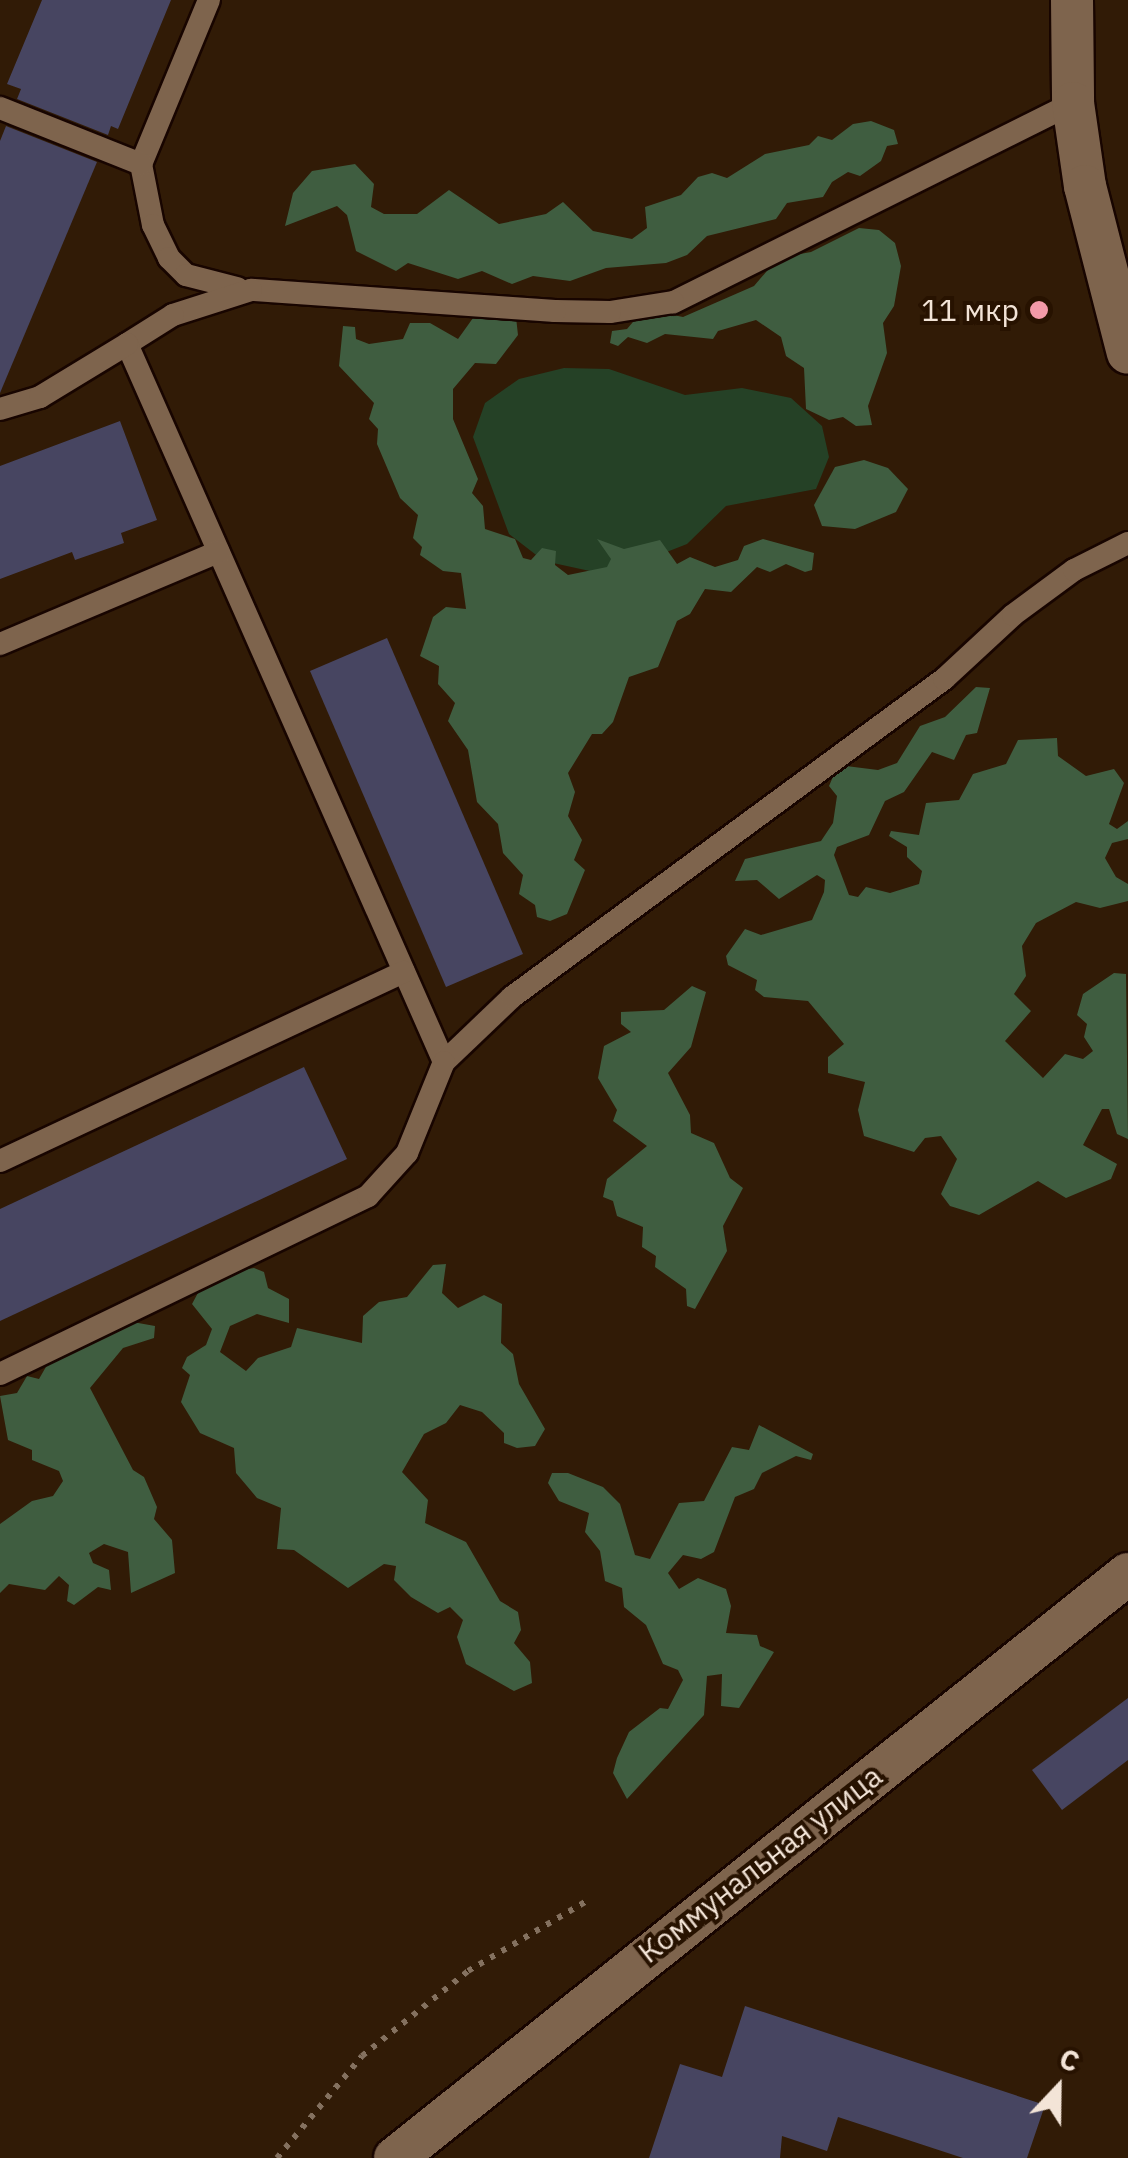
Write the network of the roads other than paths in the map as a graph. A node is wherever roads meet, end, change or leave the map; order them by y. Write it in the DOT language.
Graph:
graph roads {
  1 [pos="209,0"];
  2 [pos="1072,0"];
  3 [pos="1073,103"];
  4 [pos="0,108"];
  5 [pos="141,164"];
  6 [pos="251,290"];
  7 [pos="127,344"];
  8 [pos="1128,353"];
  9 [pos="0,410"];
  10 [pos="1128,543"];
  11 [pos="218,552"];
  12 [pos="0,644"];
  13 [pos="404,972"];
  14 [pos="444,1062"];
  15 [pos="0,1161"];
  16 [pos="0,1374"];
  17 [pos="1128,1574"];
  18 [pos="395,2158"];
  1 -- 5 [label="lane"];
  2 -- 3 [label="street"];
  3 -- 6 [label="lane"];
  3 -- 8 [label="street"];
  4 -- 5 [label="lane"];
  5 -- 6 [label="lane"];
  6 -- 7 [label="lane"];
  7 -- 9 [label="lane"];
  7 -- 11 [label="lane"];
  10 -- 14 [label="lane"];
  11 -- 12 [label="lane"];
  11 -- 13 [label="lane"];
  13 -- 14 [label="lane"];
  13 -- 15 [label="lane"];
  14 -- 16 [label="lane"];
  17 -- 18 [label="street, Коммунальная улица"];
}
